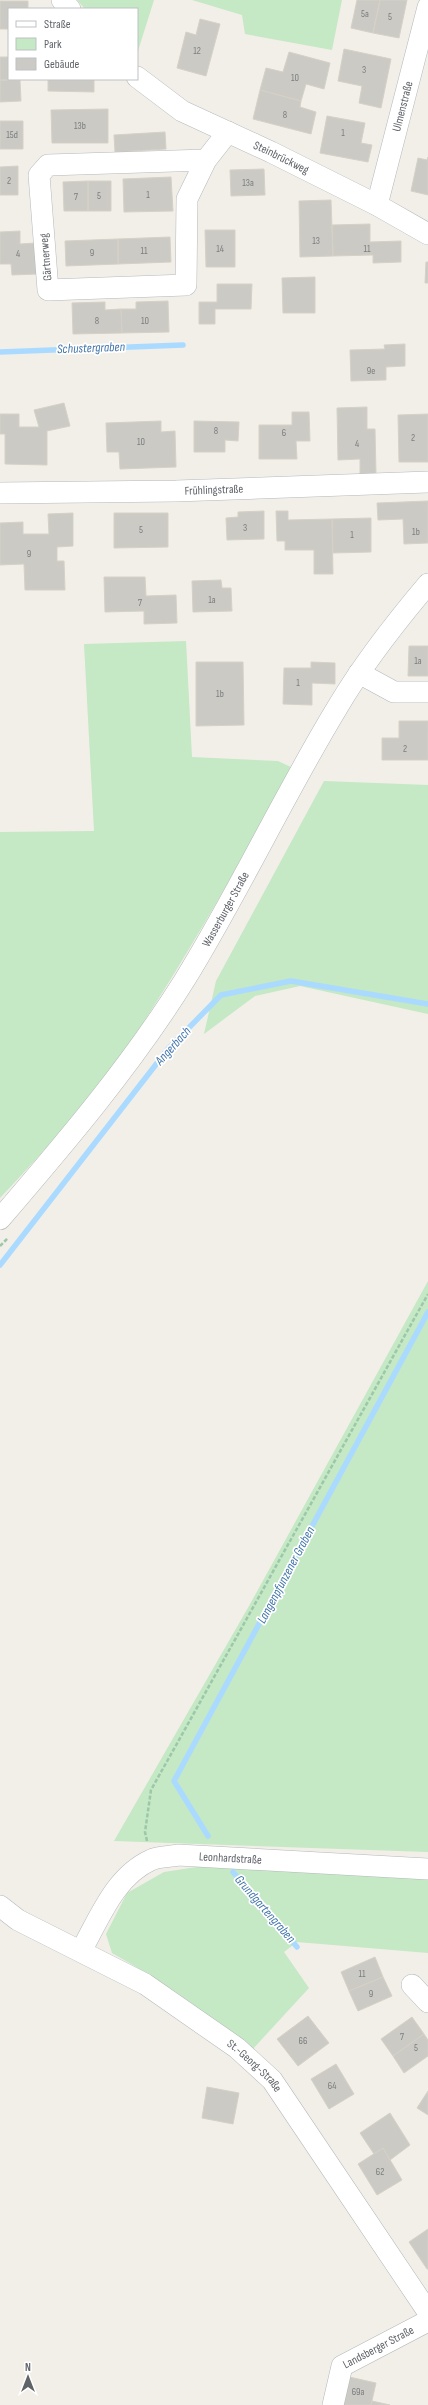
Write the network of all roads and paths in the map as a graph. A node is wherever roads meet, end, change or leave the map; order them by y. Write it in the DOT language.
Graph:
graph roads {
  1 [pos="62,0"];
  2 [pos="69,8"];
  3 [pos="428,8"];
  4 [pos="138,78"];
  5 [pos="228,132"];
  6 [pos="206,160"];
  7 [pos="377,205"];
  8 [pos="428,234"];
  9 [pos="428,482"];
  10 [pos="0,493"];
  11 [pos="428,584"];
  12 [pos="359,672"];
  13 [pos="428,692"];
  14 [pos="0,1219"];
  15 [pos="428,1294"];
  16 [pos="152,1859"];
  17 [pos="428,1870"];
  18 [pos="0,1906"];
  19 [pos="80,1951"];
  20 [pos="412,1985"];
  21 [pos="428,2002"];
  22 [pos="428,2312"];
  23 [pos="428,2321"];
  24 [pos="333,2405"];
  1 -- 2 [label="street"];
  3 -- 7 [label="street, Ulmenstraße"];
  4 -- 5 [label="street, Steinbrückweg"];
  5 -- 6 [label="street, Gärtnerweg"];
  5 -- 7 [label="street, Steinbrückweg"];
  6 -- 6 [label="street, Gärtnerweg"];
  7 -- 8 [label="street, Steinbrückweg"];
  9 -- 10 [label="street, Frühlingstraße"];
  11 -- 12 [label="street, Wasserburger Straße"];
  12 -- 13 [label="street"];
  12 -- 14 [label="street, Wasserburger Straße"];
  15 -- 16 [label="path"];
  16 -- 17 [label="street, Leonhardstraße"];
  16 -- 19 [label="street, Leonhardstraße"];
  18 -- 19 [label="street, St.-Georg-Straße"];
  19 -- 22 [label="street, St.-Georg-Straße"];
  20 -- 21 [label="street"];
  23 -- 24 [label="street, Landsberger Straße"];
}
